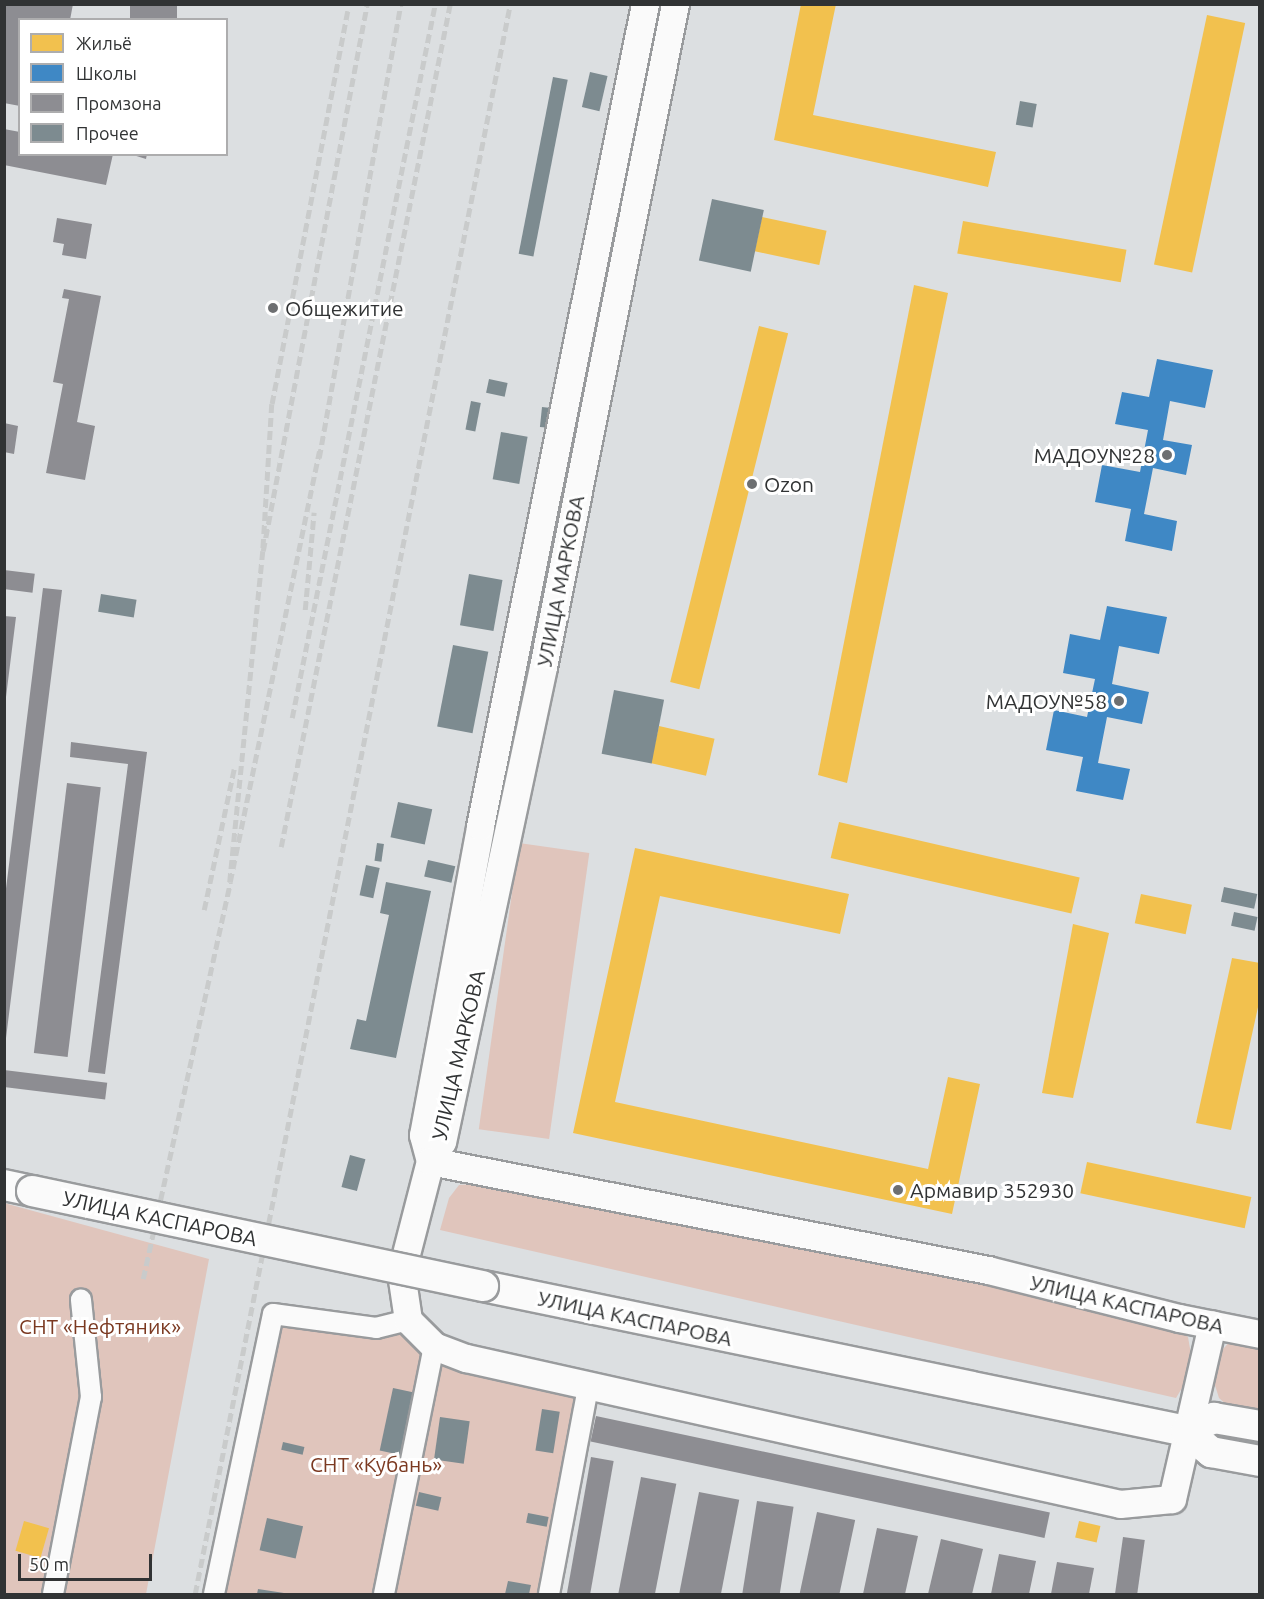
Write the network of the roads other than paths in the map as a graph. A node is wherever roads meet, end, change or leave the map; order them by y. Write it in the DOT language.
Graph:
graph roads {
  1 [pos="645,4"];
  2 [pos="675,4"];
  3 [pos="594,254"];
  4 [pos="623,260"];
  5 [pos="513,661"];
  6 [pos="543,668"];
  7 [pos="493,759"];
  8 [pos="521,765"];
  9 [pos="430,1161"];
  10 [pos="18,1188"];
  11 [pos="81,1300"];
  12 [pos="408,1320"];
  13 [pos="1212,1325"];
  14 [pos="1260,1334"];
  15 [pos="434,1346"];
  16 [pos="588,1387"];
  17 [pos="1260,1426"];
  18 [pos="1186,1431"];
  19 [pos="1260,1461"];
  20 [pos="53,1594"];
  21 [pos="214,1594"];
  22 [pos="384,1594"];
  23 [pos="549,1594"];
  1 -- 3 [label="main road, УЛИЦА МАРКОВА"];
  2 -- 4 [label="main road, УЛИЦА МАРКОВА"];
  3 -- 4 [label="street"];
  3 -- 5 [label="main road, УЛИЦА МАРКОВА"];
  4 -- 6 [label="main road, УЛИЦА МАРКОВА"];
  5 -- 6 [label="street"];
  5 -- 7 [label="main road, УЛИЦА МАРКОВА"];
  6 -- 8 [label="main road, УЛИЦА МАРКОВА"];
  7 -- 8 [label="street"];
  7 -- 9 [label="main road, УЛИЦА МАРКОВА"];
  8 -- 9 [label="main road, УЛИЦА МАРКОВА"];
  9 -- 12 [label="main road"];
  9 -- 13 [label="main road, УЛИЦА КАСПАРОВА"];
  10 -- 18 [label="main road, УЛИЦА КАСПАРОВА, bridge"];
  11 -- 20 [label="street"];
  12 -- 15 [label="main road"];
  12 -- 21 [label="street"];
  13 -- 14 [label="main road, УЛИЦА КАСПАРОВА"];
  13 -- 18 [label="main road"];
  15 -- 16 [label="main road"];
  15 -- 22 [label="street"];
  16 -- 18 [label="main road"];
  16 -- 23 [label="street"];
  17 -- 18 [label="main road"];
  18 -- 19 [label="main road, УЛИЦА КАСПАРОВА"];
}
